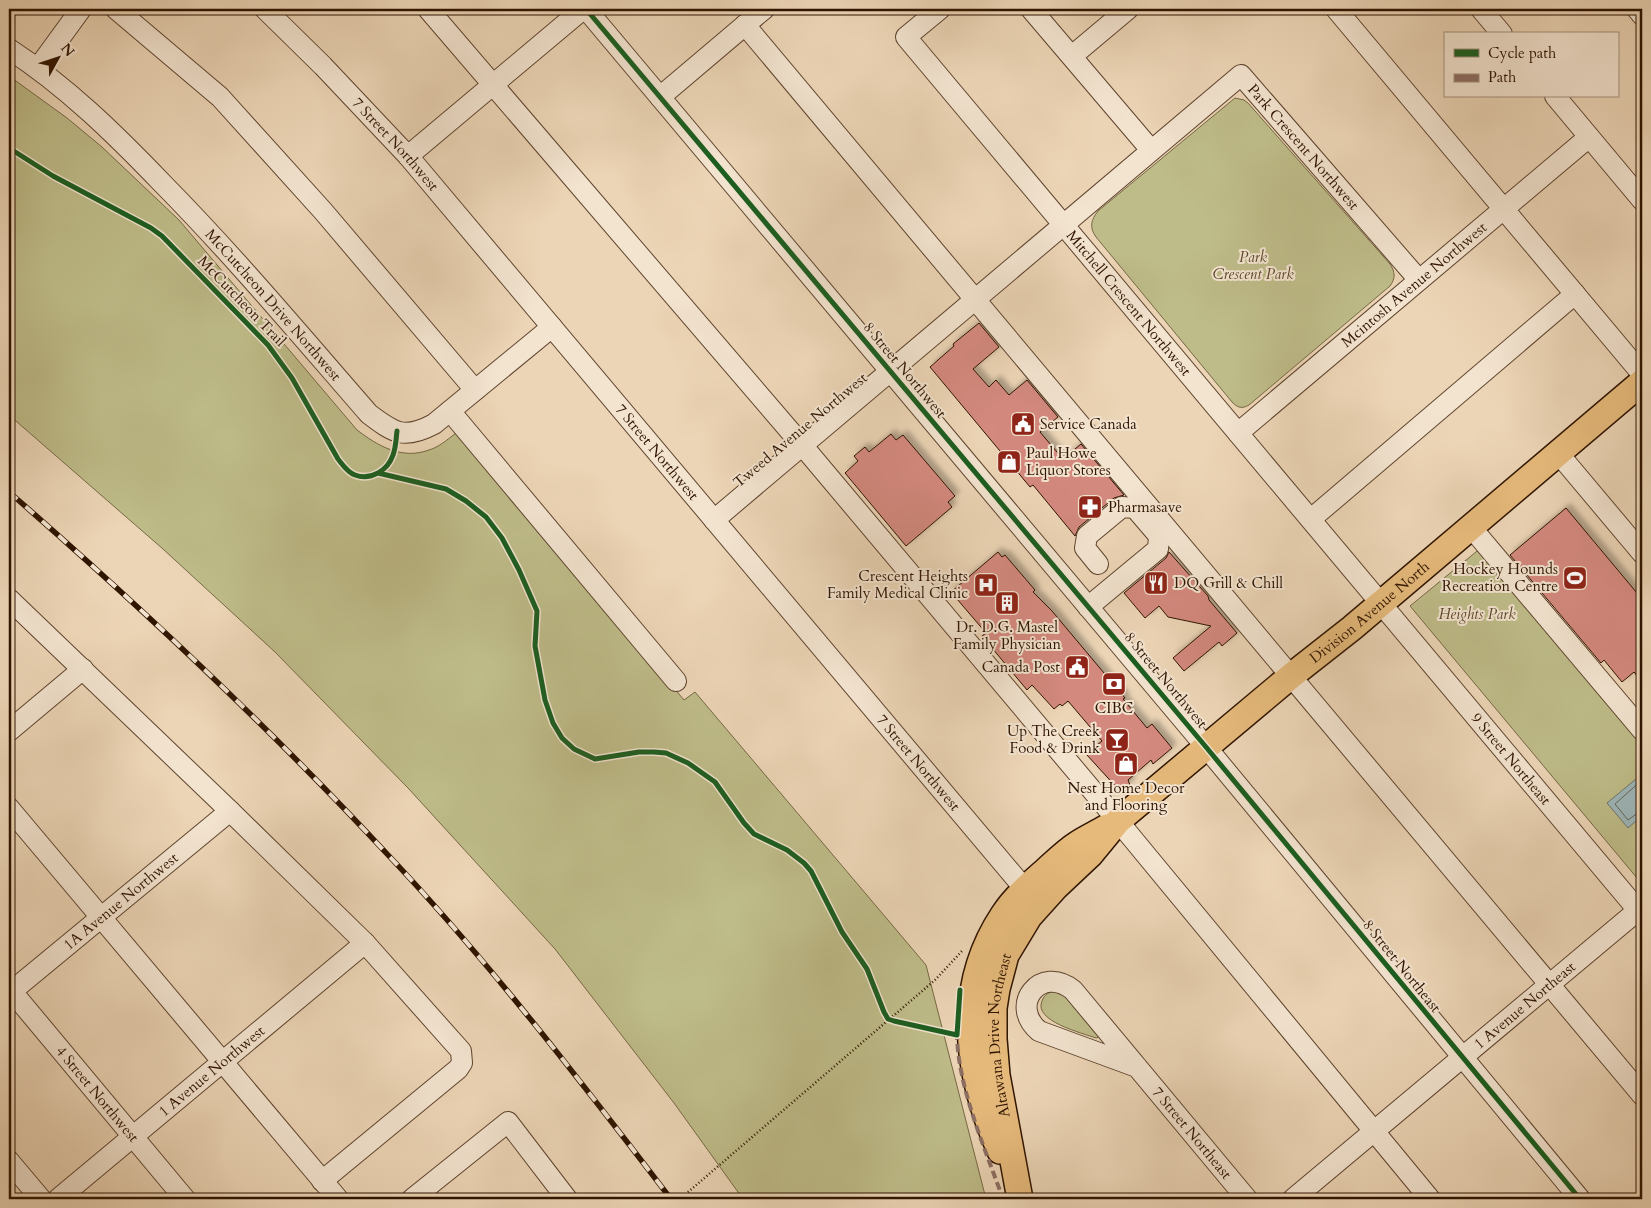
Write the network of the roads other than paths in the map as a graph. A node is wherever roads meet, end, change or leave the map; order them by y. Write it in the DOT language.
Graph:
graph roads {
  1 [pos="81,9"];
  2 [pos="116,9"];
  3 [pos="265,9"];
  4 [pos="428,9"];
  5 [pos="584,9"];
  6 [pos="764,9"];
  7 [pos="940,9"];
  8 [pos="1031,9"];
  9 [pos="1128,9"];
  10 [pos="1336,9"];
  11 [pos="1481,9"];
  12 [pos="1637,9"];
  13 [pos="1642,15"];
  14 [pos="745,26"];
  15 [pos="1500,32"];
  16 [pos="9,49"];
  17 [pos="1072,56"];
  18 [pos="38,68"];
  19 [pos="493,85"];
  20 [pos="660,97"];
  21 [pos="1557,98"];
  22 [pos="1589,137"];
  23 [pos="1151,150"];
  24 [pos="408,156"];
  25 [pos="1642,200"];
  26 [pos="1504,209"];
  27 [pos="1063,224"];
  28 [pos="1419,280"];
  29 [pos="1575,294"];
  30 [pos="974,299"];
  31 [pos="552,327"];
  32 [pos="890,370"];
  33 [pos="1642,374"];
  34 [pos="1642,382"];
  35 [pos="475,390"];
  36 [pos="450,411"];
  37 [pos="1238,433"];
  38 [pos="802,445"];
  39 [pos="1558,453"];
  40 [pos="1311,519"];
  41 [pos="714,520"];
  42 [pos="1470,526"];
  43 [pos="1642,553"];
  44 [pos="1098,564"];
  45 [pos="9,599"];
  46 [pos="1381,603"];
  47 [pos="1088,607"];
  48 [pos="82,669"];
  49 [pos="1291,676"];
  50 [pos="676,681"];
  51 [pos="1642,730"];
  52 [pos="9,731"];
  53 [pos="1206,747"];
  54 [pos="9,808"];
  55 [pos="230,811"];
  56 [pos="1118,821"];
  57 [pos="1032,897"];
  58 [pos="1641,911"];
  59 [pos="101,918"];
  60 [pos="1004,936"];
  61 [pos="364,943"];
  62 [pos="1550,984"];
  63 [pos="10,990"];
  64 [pos="1462,1058"];
  65 [pos="222,1062"];
  66 [pos="1137,1067"];
  67 [pos="1642,1095"];
  68 [pos="1374,1132"];
  69 [pos="133,1137"];
  70 [pos="9,1161"];
  71 [pos="322,1181"];
  72 [pos="1019,1195"];
  73 [pos="41,1199"];
  74 [pos="58,1199"];
  75 [pos="185,1199"];
  76 [pos="338,1199"];
  77 [pos="412,1199"];
  78 [pos="566,1199"];
  79 [pos="1247,1199"];
  80 [pos="1293,1199"];
  81 [pos="1430,1199"];
  82 [pos="1580,1199"];
  1 -- 18 [label="street"];
  2 -- 35 [label="street"];
  3 -- 24 [label="street, 7 Street Northwest"];
  4 -- 19 [label="street"];
  5 -- 19 [label="street"];
  5 -- 20 [label="street, 8 Street Northwest"];
  6 -- 14 [label="street"];
  7 -- 27 [label="street, Mitchell Crescent Northwest"];
  8 -- 17 [label="street"];
  9 -- 17 [label="street"];
  10 -- 26 [label="street"];
  11 -- 15 [label="street"];
  12 -- 13 [label="street"];
  14 -- 20 [label="street"];
  14 -- 30 [label="street"];
  16 -- 18 [label="street, McCutcheon Drive Northwest"];
  17 -- 23 [label="street"];
  18 -- 36 [label="street, McCutcheon Drive Northwest"];
  19 -- 24 [label="street"];
  19 -- 38 [label="street"];
  20 -- 32 [label="street, 8 Street Northwest"];
  21 -- 22 [label="street"];
  22 -- 25 [label="street"];
  22 -- 26 [label="street, Mcintosh Avenue Northwest"];
  23 -- 27 [label="street, Park Crescent Northwest"];
  23 -- 28 [label="street, Park Crescent Northwest"];
  24 -- 31 [label="street, 7 Street Northwest"];
  26 -- 28 [label="street, Mcintosh Avenue Northwest"];
  26 -- 29 [label="street"];
  27 -- 30 [label="street, Tweed Avenue Northwest"];
  27 -- 37 [label="street, Mitchell Crescent Northwest"];
  28 -- 37 [label="street, Mcintosh Avenue Northwest"];
  29 -- 33 [label="street"];
  29 -- 40 [label="street"];
  30 -- 32 [label="street, Tweed Avenue Northwest"];
  30 -- 49 [label="street"];
  31 -- 35 [label="street, McCutcheon Drive Northwest"];
  31 -- 41 [label="street, 7 Street Northwest"];
  32 -- 38 [label="street, Tweed Avenue Northwest"];
  32 -- 47 [label="street, 8 Street Northwest"];
  34 -- 39 [label="main road, Division Avenue North"];
  35 -- 36 [label="street, McCutcheon Drive Northwest"];
  36 -- 50 [label="street"];
  37 -- 40 [label="street, Mitchell Crescent Northwest"];
  38 -- 41 [label="street, Tweed Avenue Northwest"];
  38 -- 56 [label="street"];
  39 -- 42 [label="main road, Division Avenue North"];
  39 -- 43 [label="street"];
  40 -- 46 [label="street, Mitchell Crescent Northwest"];
  41 -- 57 [label="street, 7 Street Northwest"];
  42 -- 46 [label="main road, Division Avenue North"];
  42 -- 51 [label="street"];
  44 -- 47 [label="street"];
  45 -- 48 [label="street"];
  46 -- 49 [label="main road, Division Avenue North"];
  46 -- 58 [label="street, 9 Street Northeast"];
  47 -- 53 [label="street, 8 Street Northwest"];
  48 -- 52 [label="street"];
  48 -- 55 [label="street"];
  49 -- 53 [label="main road, Division Avenue North"];
  49 -- 62 [label="street"];
  53 -- 56 [label="main road, Division Avenue North"];
  53 -- 64 [label="street, 8 Street Northeast"];
  54 -- 59 [label="street"];
  55 -- 59 [label="street, 1A Avenue Northwest"];
  55 -- 61 [label="street"];
  56 -- 57 [label="main road, Division Avenue North"];
  56 -- 68 [label="street"];
  57 -- 60 [label="main road, Division Avenue North"];
  58 -- 62 [label="street, 1 Avenue Northeast"];
  59 -- 63 [label="street, 1A Avenue Northwest"];
  59 -- 65 [label="street"];
  60 -- 72 [label="main road, Altawana Drive Northeast"];
  61 -- 65 [label="street, 1 Avenue Northwest"];
  61 -- 71 [label="street"];
  62 -- 64 [label="street, 1 Avenue Northeast"];
  62 -- 67 [label="street"];
  63 -- 69 [label="street, 4 Street Northwest"];
  64 -- 68 [label="street, 1 Avenue Northeast"];
  64 -- 82 [label="street, 8 Street Northeast"];
  65 -- 69 [label="street, 1 Avenue Northwest"];
  65 -- 71 [label="street"];
  66 -- 66 [label="street, 7 Street Northeast"];
  66 -- 79 [label="street, 7 Street Northeast"];
  68 -- 80 [label="street, 1 Avenue Northeast"];
  68 -- 81 [label="street"];
  69 -- 74 [label="street, 1 Avenue Northwest"];
  69 -- 75 [label="street, 4 Street Northwest"];
  70 -- 73 [label="street"];
  71 -- 76 [label="street"];
  77 -- 78 [label="street"];
}
